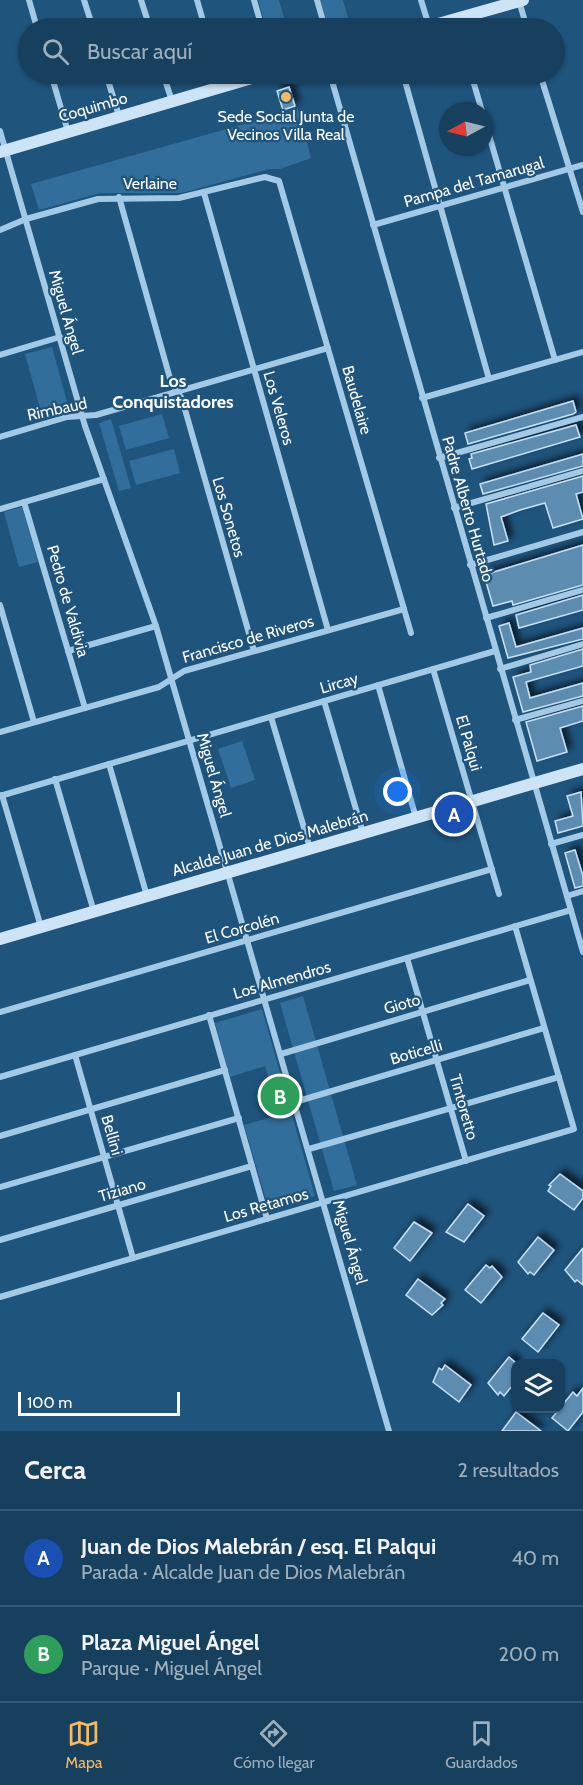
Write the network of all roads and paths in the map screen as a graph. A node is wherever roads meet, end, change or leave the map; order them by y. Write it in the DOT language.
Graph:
graph roads {
  1 [pos="29,0"];
  2 [pos="84,0"];
  3 [pos="141,0"];
  4 [pos="197,0"];
  5 [pos="254,0"];
  6 [pos="317,0"];
  7 [pos="421,0"];
  8 [pos="521,1"];
  9 [pos="34,18"];
  10 [pos="90,18"];
  11 [pos="147,18"];
  12 [pos="202,18"];
  13 [pos="259,18"];
  14 [pos="322,18"];
  15 [pos="424,18"];
  16 [pos="474,18"];
  17 [pos="525,18"];
  18 [pos="54,84"];
  19 [pos="109,84"];
  20 [pos="166,84"];
  21 [pos="212,84"];
  22 [pos="333,84"];
  23 [pos="406,84"];
  24 [pos="474,84"];
  25 [pos="543,84"];
  26 [pos="172,101"];
  27 [pos="479,102"];
  28 [pos="119,116"];
  29 [pos="0,131"];
  30 [pos="68,132"];
  31 [pos="493,146"];
  32 [pos="3,151"];
  33 [pos="583,165"];
  34 [pos="569,169"];
  35 [pos="274,178"];
  36 [pos="506,187"];
  37 [pos="204,194"];
  38 [pos="119,197"];
  39 [pos="440,206"];
  40 [pos="583,212"];
  41 [pos="26,219"];
  42 [pos="373,225"];
  43 [pos="0,230"];
  44 [pos="60,337"];
  45 [pos="328,348"];
  46 [pos="583,352"];
  47 [pos="0,355"];
  48 [pos="555,360"];
  49 [pos="254,369"];
  50 [pos="489,379"];
  51 [pos="177,392"];
  52 [pos="422,398"];
  53 [pos="82,416"];
  54 [pos="583,417"];
  55 [pos="0,437"];
  56 [pos="440,458"];
  57 [pos="583,471"];
  58 [pos="104,479"];
  59 [pos="24,502"];
  60 [pos="454,508"];
  61 [pos="0,509"];
  62 [pos="583,532"];
  63 [pos="470,565"];
  64 [pos="583,590"];
  65 [pos="0,605"];
  66 [pos="404,609"];
  67 [pos="486,618"];
  68 [pos="156,626"];
  69 [pos="328,630"];
  70 [pos="411,633"];
  71 [pos="583,644"];
  72 [pos="68,651"];
  73 [pos="254,651"];
  74 [pos="495,651"];
  75 [pos="433,669"];
  76 [pos="500,669"];
  77 [pos="171,679"];
  78 [pos="378,686"];
  79 [pos="324,701"];
  80 [pos="583,701"];
  81 [pos="85,708"];
  82 [pos="271,717"];
  83 [pos="515,720"];
  84 [pos="34,722"];
  85 [pos="0,732"];
  86 [pos="189,740"];
  87 [pos="109,764"];
  88 [pos="583,769"];
  89 [pos="56,779"];
  90 [pos="534,784"];
  91 [pos="1,795"];
  92 [pos="472,802"];
  93 [pos="416,818"];
  94 [pos="364,833"];
  95 [pos="583,835"];
  96 [pos="551,844"];
  97 [pos="310,849"];
  98 [pos="492,869"];
  99 [pos="228,873"];
  100 [pos="583,891"];
  101 [pos="499,894"];
  102 [pos="147,896"];
  103 [pos="567,896"];
  104 [pos="571,910"];
  105 [pos="94,912"];
  106 [pos="515,926"];
  107 [pos="41,927"];
  108 [pos="0,939"];
  109 [pos="248,940"];
  110 [pos="582,948"];
  111 [pos="407,958"];
  112 [pos="530,980"];
  113 [pos="265,999"];
  114 [pos="0,1012"];
  115 [pos="422,1012"];
  116 [pos="209,1015"];
  117 [pos="544,1028"];
  118 [pos="281,1053"];
  119 [pos="75,1055"];
  120 [pos="436,1060"];
  121 [pos="225,1070"];
  122 [pos="0,1077"];
  123 [pos="559,1077"];
  124 [pos="295,1102"];
  125 [pos="450,1108"];
  126 [pos="91,1109"];
  127 [pos="238,1118"];
  128 [pos="0,1136"];
  129 [pos="309,1149"];
  130 [pos="104,1157"];
  131 [pos="466,1161"];
  132 [pos="252,1166"];
  133 [pos="0,1188"];
  134 [pos="325,1202"];
  135 [pos="118,1205"];
  136 [pos="267,1219"];
  137 [pos="0,1239"];
  138 [pos="133,1258"];
  139 [pos="0,1298"];
  140 [pos="389,1431"];
  1 -- 9 [label="street"];
  2 -- 10 [label="street"];
  3 -- 11 [label="street"];
  4 -- 12 [label="street"];
  5 -- 13 [label="street"];
  6 -- 14 [label="street"];
  7 -- 15 [label="street"];
  8 -- 16 [label="street"];
  8 -- 17 [label="street"];
  18 -- 30 [label="street"];
  19 -- 28 [label="street"];
  20 -- 26 [label="street"];
  21 -- 26 [label="street, Coquimbo"];
  22 -- 42 [label="street, Padre Alberto Hurtado"];
  23 -- 39 [label="street"];
  24 -- 27 [label="street"];
  25 -- 34 [label="street"];
  26 -- 28 [label="street, Coquimbo"];
  28 -- 30 [label="street, Coquimbo"];
  29 -- 32 [label="street, Miguel Ángel"];
  30 -- 32 [label="street, Coquimbo"];
  31 -- 36 [label="street"];
  32 -- 41 [label="street, Miguel Ángel"];
  33 -- 34 [label="street, Pampa del Tamarugal"];
  34 -- 36 [label="street, Pampa del Tamarugal"];
  34 -- 40 [label="street"];
  35 -- 37 [label="street, Verlaine"];
  35 -- 45 [label="street, Baudelaire"];
  36 -- 39 [label="street, Pampa del Tamarugal"];
  36 -- 48 [label="street"];
  37 -- 38 [label="street, Verlaine"];
  37 -- 49 [label="street, Los Veleros"];
  38 -- 41 [label="street, Verlaine"];
  38 -- 51 [label="street, Los Sonetos"];
  39 -- 42 [label="street, Pampa del Tamarugal"];
  39 -- 50 [label="street"];
  41 -- 43 [label="street, Verlaine"];
  41 -- 44 [label="street, Miguel Ángel"];
  42 -- 52 [label="street, Padre Alberto Hurtado"];
  44 -- 47 [label="street"];
  44 -- 53 [label="street, Miguel Ángel"];
  45 -- 49 [label="street, Rimbaud"];
  45 -- 66 [label="street, Baudelaire"];
  46 -- 48 [label="street"];
  48 -- 50 [label="street"];
  49 -- 51 [label="street, Rimbaud"];
  49 -- 69 [label="street, Los Veleros"];
  50 -- 52 [label="street"];
  51 -- 53 [label="street, Rimbaud"];
  51 -- 73 [label="street, Los Sonetos"];
  52 -- 56 [label="street, Padre Alberto Hurtado"];
  53 -- 55 [label="street, Rimbaud"];
  53 -- 58 [label="street, Miguel Ángel"];
  54 -- 56 [label="street"];
  56 -- 60 [label="street, Padre Alberto Hurtado"];
  57 -- 60 [label="street"];
  58 -- 59 [label="street"];
  58 -- 68 [label="street, Miguel Ángel"];
  59 -- 61 [label="street"];
  59 -- 72 [label="street, Pedro de Valdivia"];
  60 -- 63 [label="street, Padre Alberto Hurtado"];
  62 -- 63 [label="street"];
  63 -- 67 [label="street, Padre Alberto Hurtado"];
  64 -- 67 [label="street"];
  65 -- 84 [label="street"];
  66 -- 69 [label="street, Francisco de Riveros"];
  66 -- 70 [label="street, Baudelaire"];
  67 -- 74 [label="street, Padre Alberto Hurtado"];
  68 -- 72 [label="street"];
  68 -- 77 [label="street, Miguel Ángel"];
  69 -- 73 [label="street, Francisco de Riveros"];
  71 -- 76 [label="street"];
  72 -- 81 [label="street, Pedro de Valdivia"];
  73 -- 77 [label="street, Francisco de Riveros"];
  74 -- 75 [label="street, Lircay"];
  74 -- 76 [label="street, Padre Alberto Hurtado"];
  75 -- 78 [label="street, Lircay"];
  75 -- 92 [label="street, El Palqui"];
  76 -- 83 [label="street, Padre Alberto Hurtado"];
  77 -- 81 [label="street, Francisco de Riveros"];
  77 -- 86 [label="street, Miguel Ángel"];
  78 -- 79 [label="street, Lircay"];
  78 -- 93 [label="street"];
  79 -- 82 [label="street, Lircay"];
  79 -- 94 [label="street"];
  80 -- 83 [label="street"];
  81 -- 84 [label="street, Francisco de Riveros"];
  82 -- 86 [label="street, Lircay"];
  82 -- 97 [label="street"];
  83 -- 90 [label="street, Padre Alberto Hurtado"];
  84 -- 85 [label="street, Francisco de Riveros"];
  86 -- 87 [label="street, Lircay"];
  86 -- 99 [label="street, Miguel Ángel"];
  87 -- 89 [label="street, Lircay"];
  87 -- 102 [label="street"];
  88 -- 90 [label="street, Alcalde Juan de Dios Malebrán"];
  89 -- 91 [label="street, Lircay"];
  89 -- 105 [label="street"];
  90 -- 92 [label="street, Alcalde Juan de Dios Malebrán"];
  90 -- 96 [label="street, Padre Alberto Hurtado"];
  91 -- 107 [label="street"];
  92 -- 93 [label="street, Alcalde Juan de Dios Malebrán"];
  92 -- 98 [label="street, El Palqui"];
  93 -- 94 [label="street, Alcalde Juan de Dios Malebrán"];
  94 -- 97 [label="street, Alcalde Juan de Dios Malebrán"];
  95 -- 96 [label="street"];
  96 -- 103 [label="street, Padre Alberto Hurtado"];
  97 -- 99 [label="street, Alcalde Juan de Dios Malebrán"];
  98 -- 101 [label="street, El Palqui"];
  98 -- 109 [label="street, El Corcolén"];
  99 -- 102 [label="street, Alcalde Juan de Dios Malebrán"];
  99 -- 109 [label="street, Miguel Ángel"];
  100 -- 103 [label="street"];
  102 -- 105 [label="street, Alcalde Juan de Dios Malebrán"];
  103 -- 104 [label="street, Padre Alberto Hurtado"];
  104 -- 106 [label="street, Los Almendros"];
  104 -- 110 [label="street, Padre Alberto Hurtado"];
  105 -- 107 [label="street, Alcalde Juan de Dios Malebrán"];
  106 -- 111 [label="street, Los Almendros"];
  106 -- 112 [label="street"];
  107 -- 108 [label="street, Alcalde Juan de Dios Malebrán"];
  109 -- 113 [label="street, Miguel Ángel"];
  109 -- 114 [label="street, El Corcolén"];
  111 -- 113 [label="street, Los Almendros"];
  111 -- 115 [label="street, Tintoretto"];
  112 -- 115 [label="street, Gioto"];
  112 -- 117 [label="street"];
  113 -- 116 [label="street, Los Almendros"];
  113 -- 118 [label="street, Miguel Ángel"];
  115 -- 118 [label="street, Gioto"];
  115 -- 120 [label="street, Tintoretto"];
  116 -- 119 [label="street, Los Almendros"];
  116 -- 121 [label="street"];
  117 -- 120 [label="street, Boticelli"];
  117 -- 123 [label="street"];
  118 -- 124 [label="street, Miguel Ángel"];
  119 -- 122 [label="street, Los Almendros"];
  119 -- 126 [label="street, Bellini"];
  120 -- 124 [label="street, Boticelli"];
  120 -- 125 [label="street, Tintoretto"];
  121 -- 126 [label="street"];
  121 -- 127 [label="street"];
  123 -- 125 [label="street"];
  123 -- 131 [label="street, Los Retamos"];
  124 -- 129 [label="street, Miguel Ángel"];
  125 -- 129 [label="street"];
  125 -- 131 [label="street, Tintoretto"];
  126 -- 128 [label="street"];
  126 -- 130 [label="street, Bellini"];
  127 -- 130 [label="street"];
  127 -- 132 [label="street"];
  129 -- 134 [label="street, Miguel Ángel"];
  130 -- 133 [label="street"];
  130 -- 135 [label="street, Bellini"];
  131 -- 134 [label="street, Los Retamos"];
  132 -- 135 [label="street, Tiziano"];
  132 -- 136 [label="street"];
  134 -- 136 [label="street, Los Retamos"];
  134 -- 140 [label="street, Miguel Ángel"];
  135 -- 137 [label="street, Tiziano"];
  135 -- 138 [label="street, Bellini"];
  136 -- 138 [label="street, Los Retamos"];
  138 -- 139 [label="street, Los Retamos"];
}
